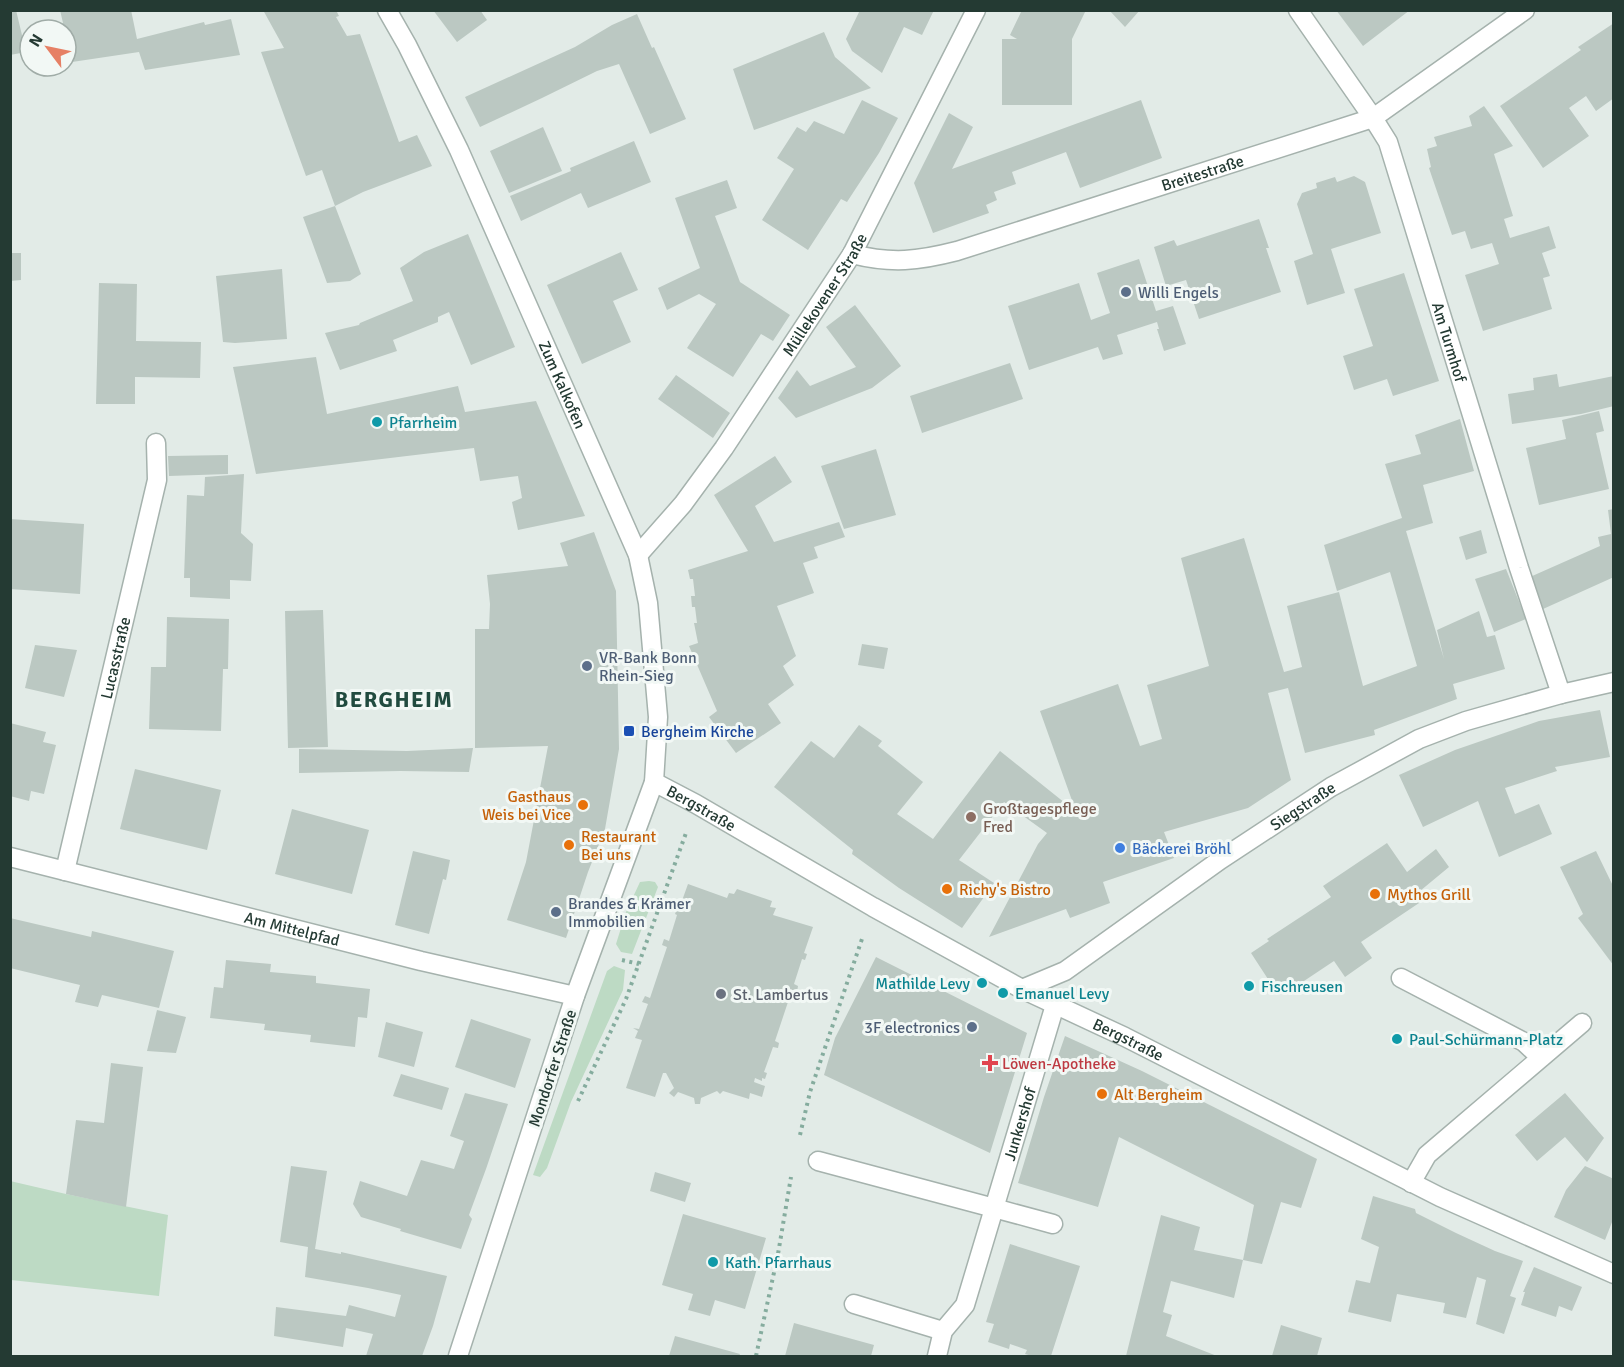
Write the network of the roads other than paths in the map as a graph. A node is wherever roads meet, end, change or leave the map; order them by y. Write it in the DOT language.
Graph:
graph roads {
  1 [pos="387,10"];
  2 [pos="976,10"];
  3 [pos="1298,10"];
  4 [pos="1525,10"];
  5 [pos="1373,118"];
  6 [pos="852,254"];
  7 [pos="156,442"];
  8 [pos="638,555"];
  9 [pos="1614,682"];
  10 [pos="1561,694"];
  11 [pos="654,782"];
  12 [pos="10,857"];
  13 [pos="65,871"];
  14 [pos="1401,978"];
  15 [pos="1022,989"];
  16 [pos="575,996"];
  17 [pos="1055,1005"];
  18 [pos="1582,1023"];
  19 [pos="1541,1058"];
  20 [pos="818,1161"];
  21 [pos="1412,1183"];
  22 [pos="994,1208"];
  23 [pos="1053,1224"];
  24 [pos="1614,1274"];
  25 [pos="854,1304"];
  26 [pos="943,1330"];
  27 [pos="458,1356"];
  28 [pos="937,1356"];
  1 -- 8 [label="street, Zum Kalkofen"];
  2 -- 6 [label="street, Müllekovener Straße"];
  3 -- 5 [label="street, Am Turmhof"];
  4 -- 5 [label="street, Breitestraße"];
  5 -- 6 [label="street, Breitestraße"];
  5 -- 10 [label="street, Am Turmhof"];
  6 -- 8 [label="street, Müllekovener Straße"];
  7 -- 13 [label="street, Lucasstraße"];
  8 -- 11 [label="street, Zum Kalkofen"];
  9 -- 10 [label="street, Siegstraße"];
  10 -- 15 [label="street, Siegstraße"];
  11 -- 15 [label="street, Bergstraße"];
  11 -- 16 [label="street, Mondorfer Straße"];
  12 -- 13 [label="street, Am Mittelpfad"];
  13 -- 16 [label="street, Am Mittelpfad"];
  14 -- 19 [label="street"];
  15 -- 17 [label="street, Bergstraße"];
  16 -- 27 [label="street, Mondorfer Straße"];
  17 -- 21 [label="street, Bergstraße"];
  17 -- 22 [label="street, Junkershof"];
  18 -- 19 [label="street"];
  19 -- 21 [label="street"];
  20 -- 22 [label="street"];
  21 -- 24 [label="street, Bergstraße"];
  22 -- 23 [label="street"];
  22 -- 26 [label="street, Junkershof"];
  25 -- 26 [label="street"];
  26 -- 28 [label="street, Junkershof"];
}
